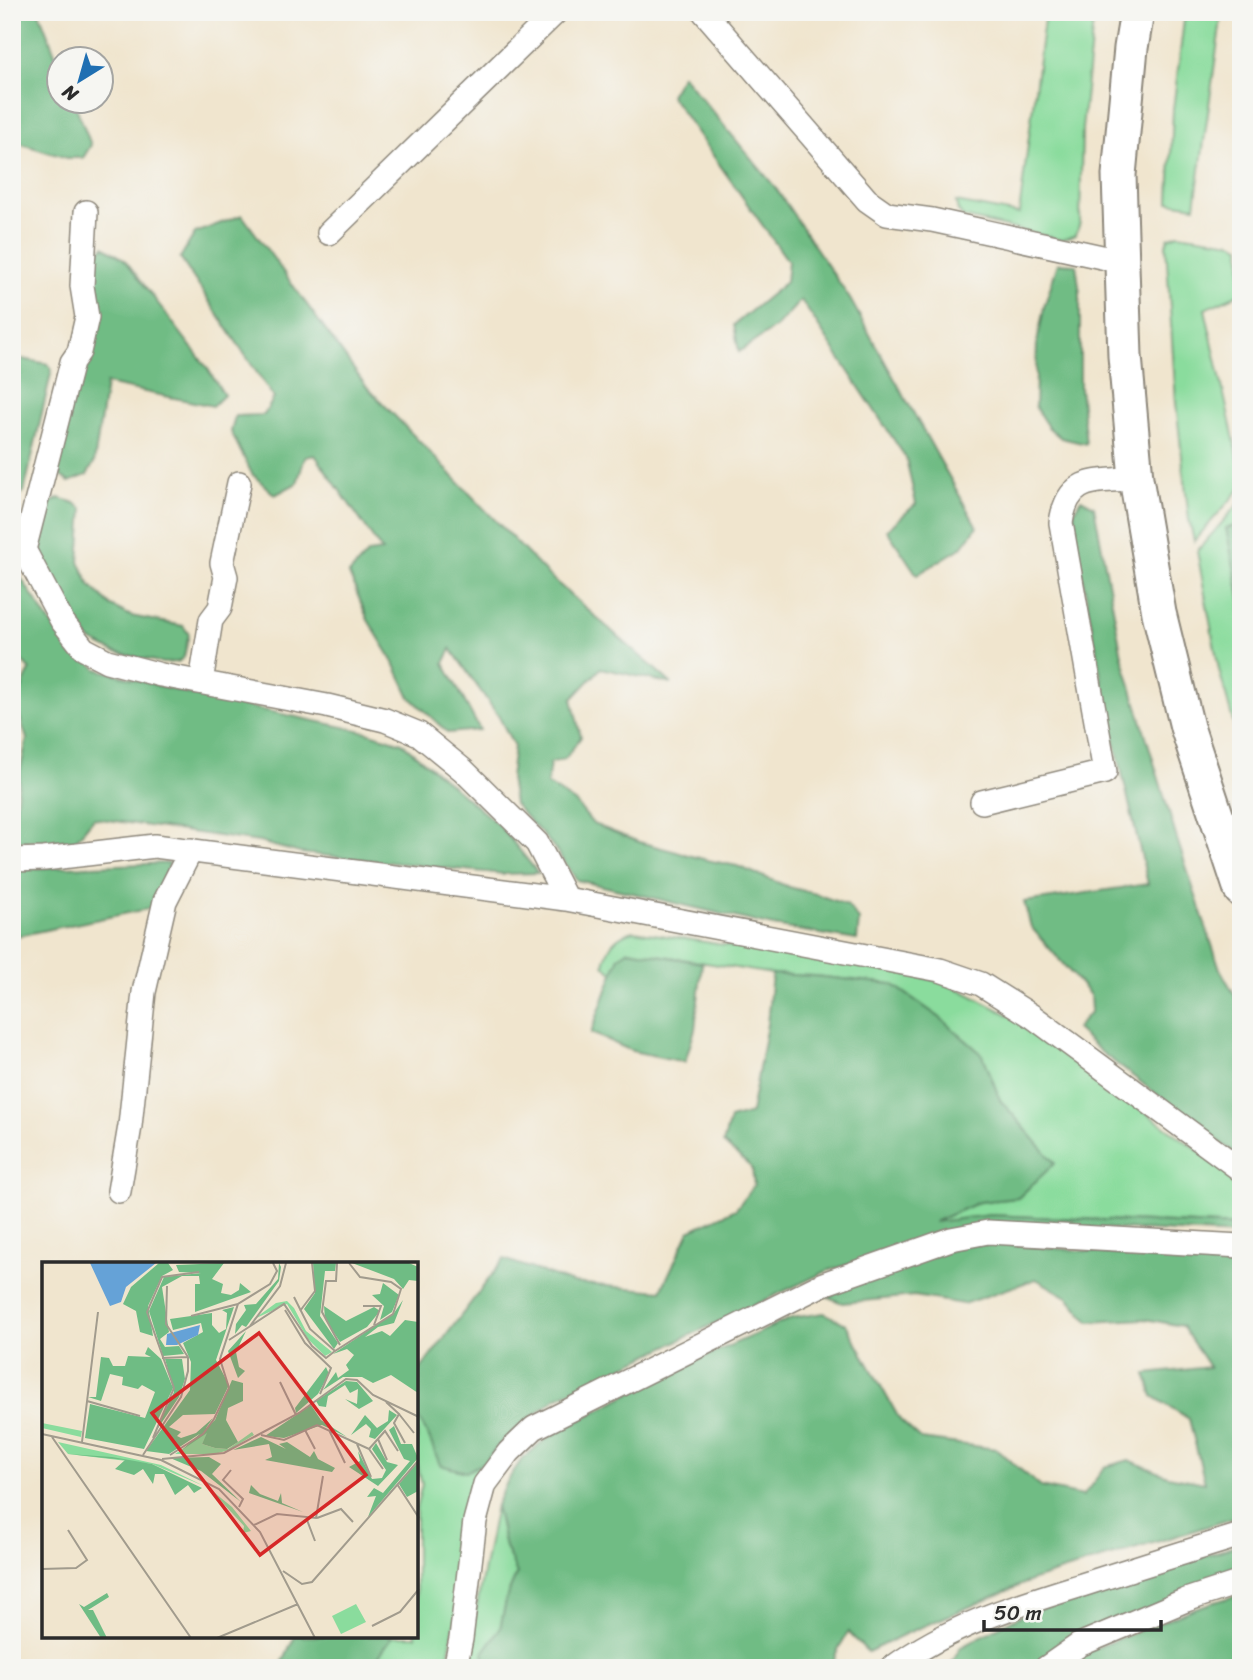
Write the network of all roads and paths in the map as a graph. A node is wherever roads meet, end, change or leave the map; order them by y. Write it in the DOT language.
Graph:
graph roads {
  1 [pos="556,12"];
  2 [pos="704,12"];
  3 [pos="1137,12"];
  4 [pos="86,212"];
  5 [pos="329,233"];
  6 [pos="1120,261"];
  7 [pos="1136,478"];
  8 [pos="239,483"];
  9 [pos="12,527"];
  10 [pos="24,551"];
  11 [pos="201,682"];
  12 [pos="982,802"];
  13 [pos="191,850"];
  14 [pos="12,860"];
  15 [pos="1241,890"];
  16 [pos="566,899"];
  17 [pos="1241,1170"];
  18 [pos="119,1191"];
  19 [pos="1241,1246"];
  20 [pos="1241,1535"];
  21 [pos="1241,1583"];
  22 [pos="455,1668"];
  23 [pos="892,1668"];
  24 [pos="1046,1668"];
  1 -- 5 [label="street"];
  2 -- 6 [label="street"];
  3 -- 6 [label="street"];
  4 -- 10 [label="street"];
  6 -- 7 [label="street"];
  7 -- 12 [label="street"];
  7 -- 15 [label="street"];
  8 -- 11 [label="street"];
  9 -- 10 [label="street"];
  10 -- 11 [label="street"];
  11 -- 16 [label="street"];
  13 -- 14 [label="street"];
  13 -- 16 [label="street"];
  13 -- 18 [label="street"];
  16 -- 17 [label="street"];
  19 -- 22 [label="street"];
  20 -- 23 [label="street"];
  21 -- 24 [label="street"];
}
